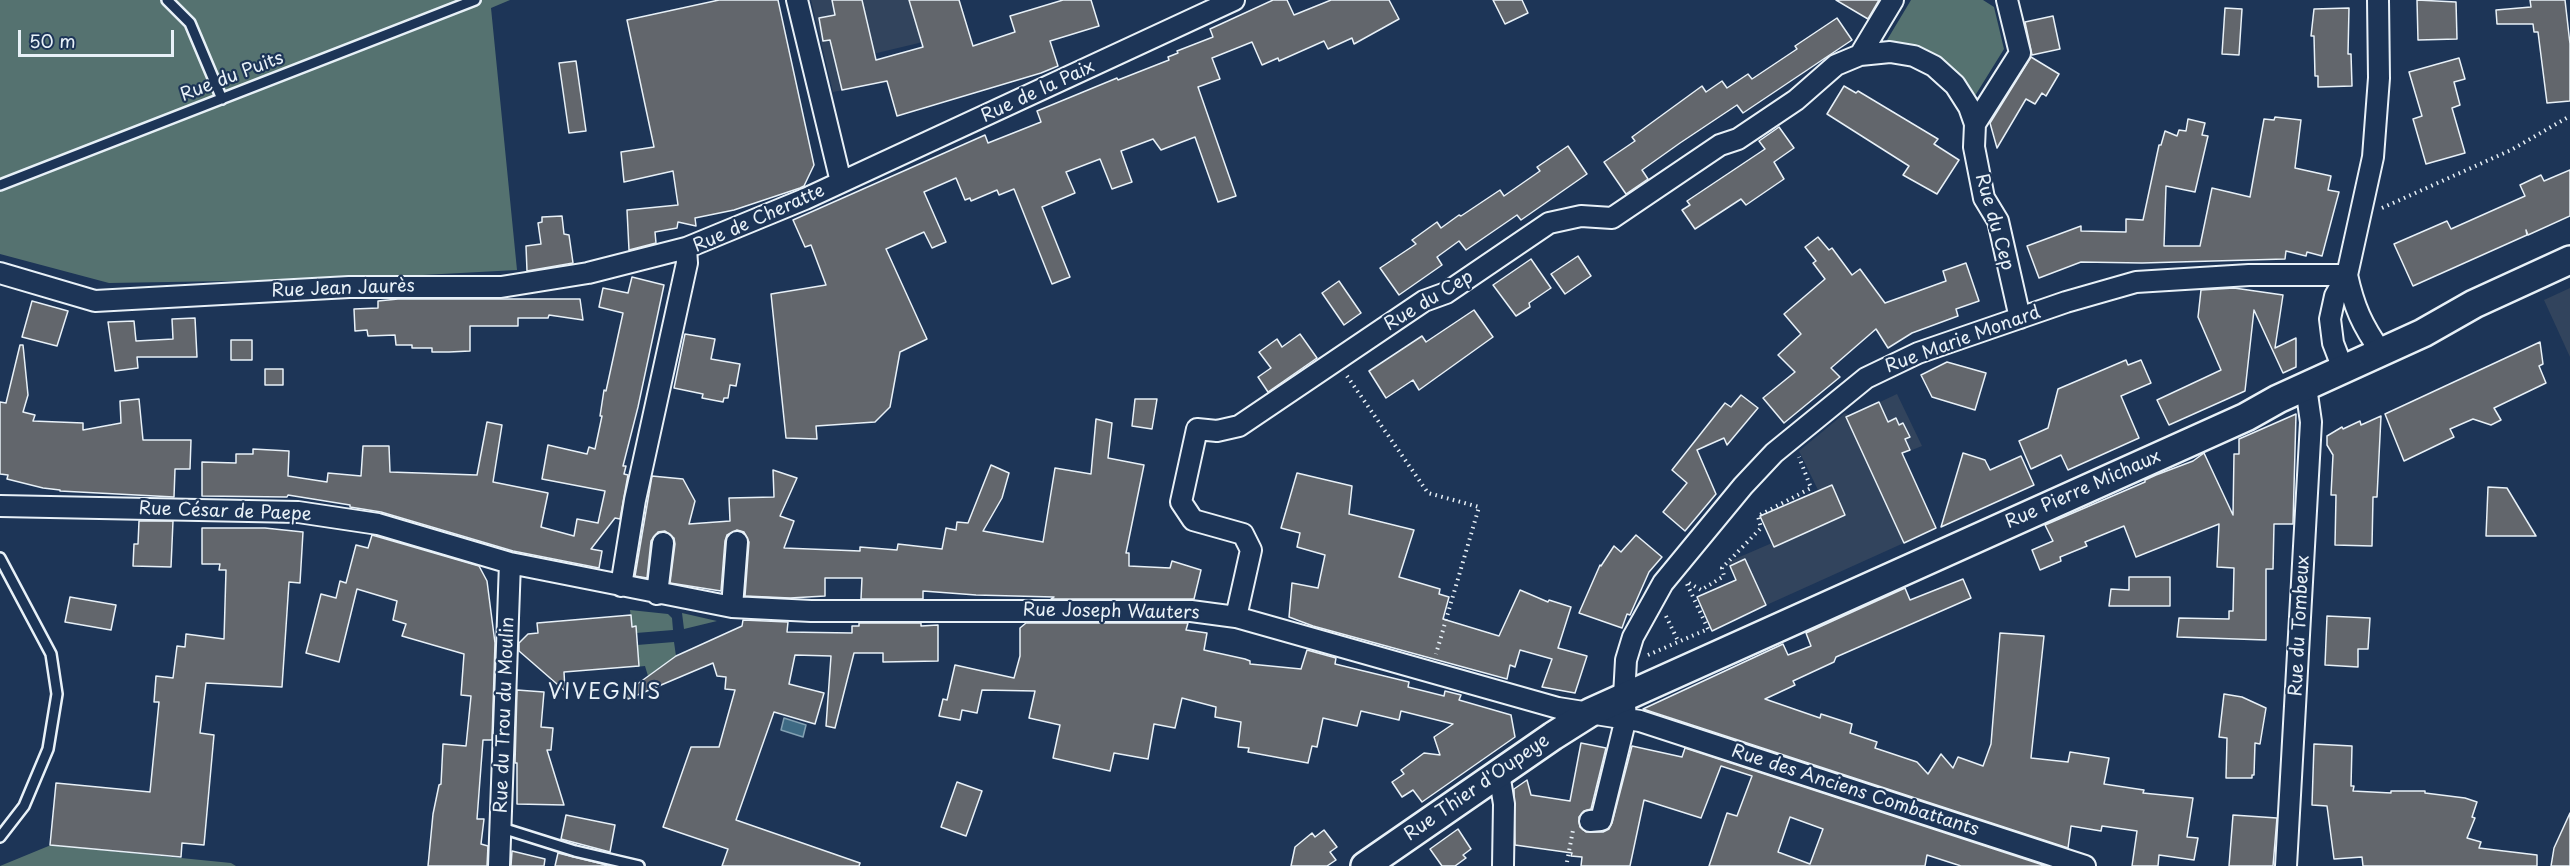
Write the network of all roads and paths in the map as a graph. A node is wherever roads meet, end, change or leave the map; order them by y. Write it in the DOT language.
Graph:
graph roads {
  1 [pos="167,0"];
  2 [pos="797,0"];
  3 [pos="1234,0"];
  4 [pos="1893,0"];
  5 [pos="2007,0"];
  6 [pos="2378,0"];
  7 [pos="471,1"];
  8 [pos="1860,55"];
  9 [pos="222,99"];
  10 [pos="2570,116"];
  11 [pos="1975,124"];
  12 [pos="841,182"];
  13 [pos="0,185"];
  14 [pos="2361,218"];
  15 [pos="686,248"];
  16 [pos="2570,260"];
  17 [pos="0,273"];
  18 [pos="2347,275"];
  19 [pos="2020,318"];
  20 [pos="2381,352"];
  21 [pos="1336,360"];
  22 [pos="2343,369"];
  23 [pos="2306,387"];
  24 [pos="1793,437"];
  25 [pos="0,506"];
  26 [pos="737,542"];
  27 [pos="663,543"];
  28 [pos="0,558"];
  29 [pos="510,563"];
  30 [pos="1686,582"];
  31 [pos="1678,584"];
  32 [pos="621,586"];
  33 [pos="657,594"];
  34 [pos="732,607"];
  35 [pos="1664,610"];
  36 [pos="1236,617"];
  37 [pos="1708,629"];
  38 [pos="1679,643"];
  39 [pos="1720,653"];
  40 [pos="1649,656"];
  41 [pos="1431,671"];
  42 [pos="1625,707"];
  43 [pos="1591,712"];
  44 [pos="1499,772"];
  45 [pos="1590,821"];
  46 [pos="502,828"];
  47 [pos="0,837"];
  48 [pos="1567,862"];
  49 [pos="499,866"];
  50 [pos="639,866"];
  51 [pos="1365,866"];
  52 [pos="1503,866"];
  53 [pos="2085,866"];
  54 [pos="2286,866"];
  1 -- 9 [label="lane"];
  2 -- 12 [label="street, Rue de Cheratte"];
  3 -- 12 [label="street, Rue de la Paix"];
  4 -- 8 [label="street"];
  5 -- 11 [label="street"];
  6 -- 14 [label="street"];
  7 -- 9 [label="lane, Rue du Puits"];
  8 -- 11 [label="street, Rue du Cep"];
  8 -- 21 [label="street, Rue du Cep"];
  9 -- 13 [label="lane, Rue du Puits"];
  10 -- 14 [label="path"];
  11 -- 19 [label="street, Rue du Cep"];
  12 -- 15 [label="street, Rue de Cheratte"];
  14 -- 18 [label="street"];
  15 -- 17 [label="street, Rue Jean Jaurès"];
  15 -- 32 [label="street, Rue de Cheratte"];
  16 -- 20 [label="main road, Rue Pierre Michaux"];
  18 -- 19 [label="street, Rue Marie Monard"];
  18 -- 20 [label="street"];
  18 -- 22 [label="street"];
  19 -- 24 [label="street, Rue Marie Monard"];
  20 -- 22 [label="main road, Rue Pierre Michaux"];
  21 -- 36 [label="street, Rue du Cep"];
  21 -- 41 [label="path"];
  22 -- 23 [label="main road, Rue Pierre Michaux"];
  23 -- 39 [label="main road, Rue Pierre Michaux"];
  23 -- 54 [label="street, Rue du Tombeux"];
  24 -- 30 [label="path"];
  24 -- 42 [label="street, Rue Marie Monard"];
  25 -- 29 [label="street, Rue César de Paepe"];
  26 -- 34 [label="street"];
  27 -- 33 [label="street"];
  28 -- 47 [label="lane"];
  29 -- 32 [label="street, Rue César de Paepe"];
  29 -- 46 [label="street, Rue du Trou du Moulin"];
  30 -- 31 [label="path"];
  30 -- 37 [label="path"];
  32 -- 33 [label="street, Rue Joseph Wauters"];
  33 -- 34 [label="street, Rue Joseph Wauters"];
  34 -- 36 [label="street, Rue Joseph Wauters"];
  35 -- 38 [label="path"];
  36 -- 41 [label="street, Rue Joseph Wauters"];
  37 -- 38 [label="path"];
  37 -- 39 [label="path"];
  38 -- 40 [label="path"];
  39 -- 42 [label="main road, Rue Pierre Michaux"];
  41 -- 43 [label="street, Rue Joseph Wauters"];
  42 -- 43 [label="main road, Rue Pierre Michaux"];
  42 -- 45 [label="street"];
  42 -- 53 [label="street, Rue des Anciens Combattants"];
  43 -- 44 [label="main road, Rue Thier d'Oupeye"];
  44 -- 51 [label="main road, Rue Thier d'Oupeye"];
  44 -- 52 [label="street"];
  45 -- 48 [label="path"];
  46 -- 49 [label="street, Rue du Trou du Moulin"];
  46 -- 50 [label="lane"];
}
